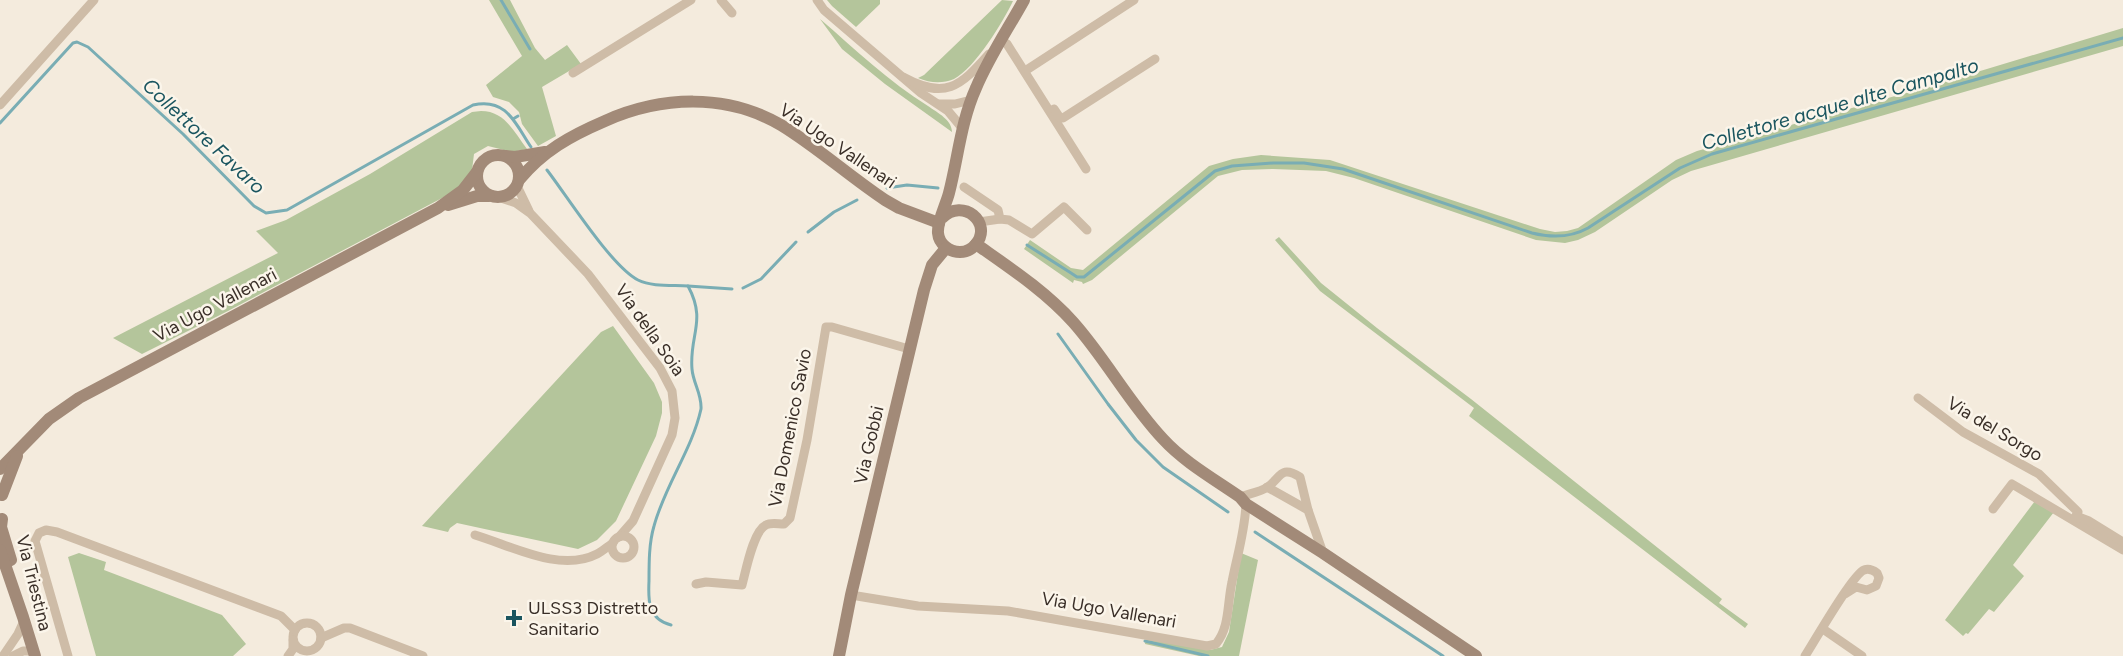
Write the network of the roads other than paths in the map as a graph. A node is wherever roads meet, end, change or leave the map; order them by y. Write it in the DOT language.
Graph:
graph roads {
  1 [pos="94,0"];
  2 [pos="691,0"];
  3 [pos="721,0"];
  4 [pos="817,0"];
  5 [pos="1024,0"];
  6 [pos="1134,0"];
  7 [pos="732,14"];
  8 [pos="1004,42"];
  9 [pos="1155,58"];
  10 [pos="1028,69"];
  11 [pos="573,73"];
  12 [pos="903,77"];
  13 [pos="944,90"];
  14 [pos="971,100"];
  15 [pos="938,104"];
  16 [pos="0,105"];
  17 [pos="963,129"];
  18 [pos="546,152"];
  19 [pos="506,156"];
  20 [pos="1086,169"];
  21 [pos="477,172"];
  22 [pos="518,183"];
  23 [pos="964,187"];
  24 [pos="950,191"];
  25 [pos="495,197"];
  26 [pos="438,208"];
  27 [pos="961,210"];
  28 [pos="530,213"];
  29 [pos="1000,219"];
  30 [pos="941,221"];
  31 [pos="979,222"];
  32 [pos="1087,230"];
  33 [pos="976,244"];
  34 [pos="946,248"];
  35 [pos="909,349"];
  36 [pos="1918,398"];
  37 [pos="20,449"];
  38 [pos="0,469"];
  39 [pos="1268,487"];
  40 [pos="1,493"];
  41 [pos="1243,501"];
  42 [pos="1993,509"];
  43 [pos="1308,510"];
  44 [pos="2075,518"];
  45 [pos="1,520"];
  46 [pos="633,521"];
  47 [pos="475,535"];
  48 [pos="616,540"];
  49 [pos="2123,542"];
  50 [pos="633,543"];
  51 [pos="0,550"];
  52 [pos="2123,550"];
  53 [pos="1323,553"];
  54 [pos="598,554"];
  55 [pos="615,555"];
  56 [pos="696,584"];
  57 [pos="1845,594"];
  58 [pos="851,596"];
  59 [pos="23,617"];
  60 [pos="1823,629"];
  61 [pos="294,635"];
  62 [pos="321,638"];
  63 [pos="310,653"];
  64 [pos="32,654"];
  65 [pos="3,656"];
  66 [pos="13,656"];
  67 [pos="68,656"];
  68 [pos="288,656"];
  69 [pos="423,656"];
  70 [pos="839,656"];
  71 [pos="1476,656"];
  72 [pos="1805,656"];
  73 [pos="1862,656"];
  1 -- 16 [label="street"];
  2 -- 11 [label="street"];
  3 -- 7 [label="street"];
  4 -- 12 [label="street"];
  5 -- 8 [label="street"];
  6 -- 10 [label="street"];
  8 -- 10 [label="street"];
  8 -- 13 [label="street"];
  8 -- 14 [label="street"];
  8 -- 20 [label="street"];
  9 -- 10 [label="street"];
  12 -- 13 [label="street"];
  12 -- 15 [label="street"];
  13 -- 14 [label="street"];
  14 -- 15 [label="street"];
  14 -- 17 [label="street"];
  15 -- 17 [label="street"];
  17 -- 24 [label="street"];
  18 -- 19 [label="street, Via Ugo Vallenari"];
  18 -- 22 [label="street, Via Ugo Vallenari"];
  18 -- 30 [label="street, Via Ugo Vallenari"];
  19 -- 21 [label="street, Via Ugo Vallenari"];
  19 -- 22 [label="street"];
  21 -- 25 [label="street"];
  21 -- 26 [label="street, Via Ugo Vallenari"];
  22 -- 25 [label="street, Via Ugo Vallenari"];
  22 -- 28 [label="street, Via della Soia"];
  23 -- 29 [label="street"];
  24 -- 27 [label="street"];
  24 -- 30 [label="street"];
  25 -- 26 [label="street, Via Ugo Vallenari"];
  25 -- 28 [label="street, Via della Soia"];
  26 -- 37 [label="street, Via Ugo Vallenari"];
  27 -- 30 [label="street"];
  27 -- 31 [label="street"];
  28 -- 46 [label="street, Via della Soia"];
  29 -- 31 [label="street"];
  29 -- 32 [label="street"];
  30 -- 34 [label="street"];
  31 -- 33 [label="street"];
  33 -- 34 [label="street"];
  33 -- 41 [label="street"];
  34 -- 35 [label="street, Via Gobbi"];
  35 -- 56 [label="street, Via Domenico Savio"];
  35 -- 58 [label="street, Via Gobbi"];
  36 -- 44 [label="street, Via del Sorgo"];
  37 -- 38 [label="street, Via Ugo Vallenari"];
  37 -- 40 [label="street, Via Ugo Vallenari"];
  39 -- 41 [label="street"];
  39 -- 43 [label="street"];
  39 -- 43 [label="street"];
  40 -- 45 [label="street, Via Triestina"];
  41 -- 53 [label="street"];
  41 -- 58 [label="street, Via Ugo Vallenari"];
  42 -- 44 [label="street, Via del Sorgo"];
  43 -- 53 [label="street"];
  44 -- 49 [label="street, Via del Sorgo"];
  44 -- 52 [label="street, Via del Sorgo"];
  45 -- 59 [label="street, Via Triestina"];
  46 -- 48 [label="street, Via della Soia"];
  46 -- 50 [label="street, Via della Soia"];
  47 -- 54 [label="street, Via della Soia"];
  48 -- 50 [label="street"];
  48 -- 54 [label="street, Via della Soia"];
  48 -- 55 [label="street"];
  50 -- 55 [label="street"];
  51 -- 59 [label="street"];
  53 -- 71 [label="street"];
  54 -- 55 [label="street, Via della Soia"];
  57 -- 60 [label="street"];
  58 -- 70 [label="street, Via Gobbi"];
  59 -- 64 [label="street, Via Triestina"];
  59 -- 65 [label="street"];
  60 -- 72 [label="street"];
  60 -- 73 [label="street"];
  61 -- 62 [label="street"];
  61 -- 63 [label="street"];
  61 -- 67 [label="street"];
  61 -- 68 [label="street"];
  62 -- 63 [label="street"];
  62 -- 69 [label="street"];
  64 -- 66 [label="street"];
}
